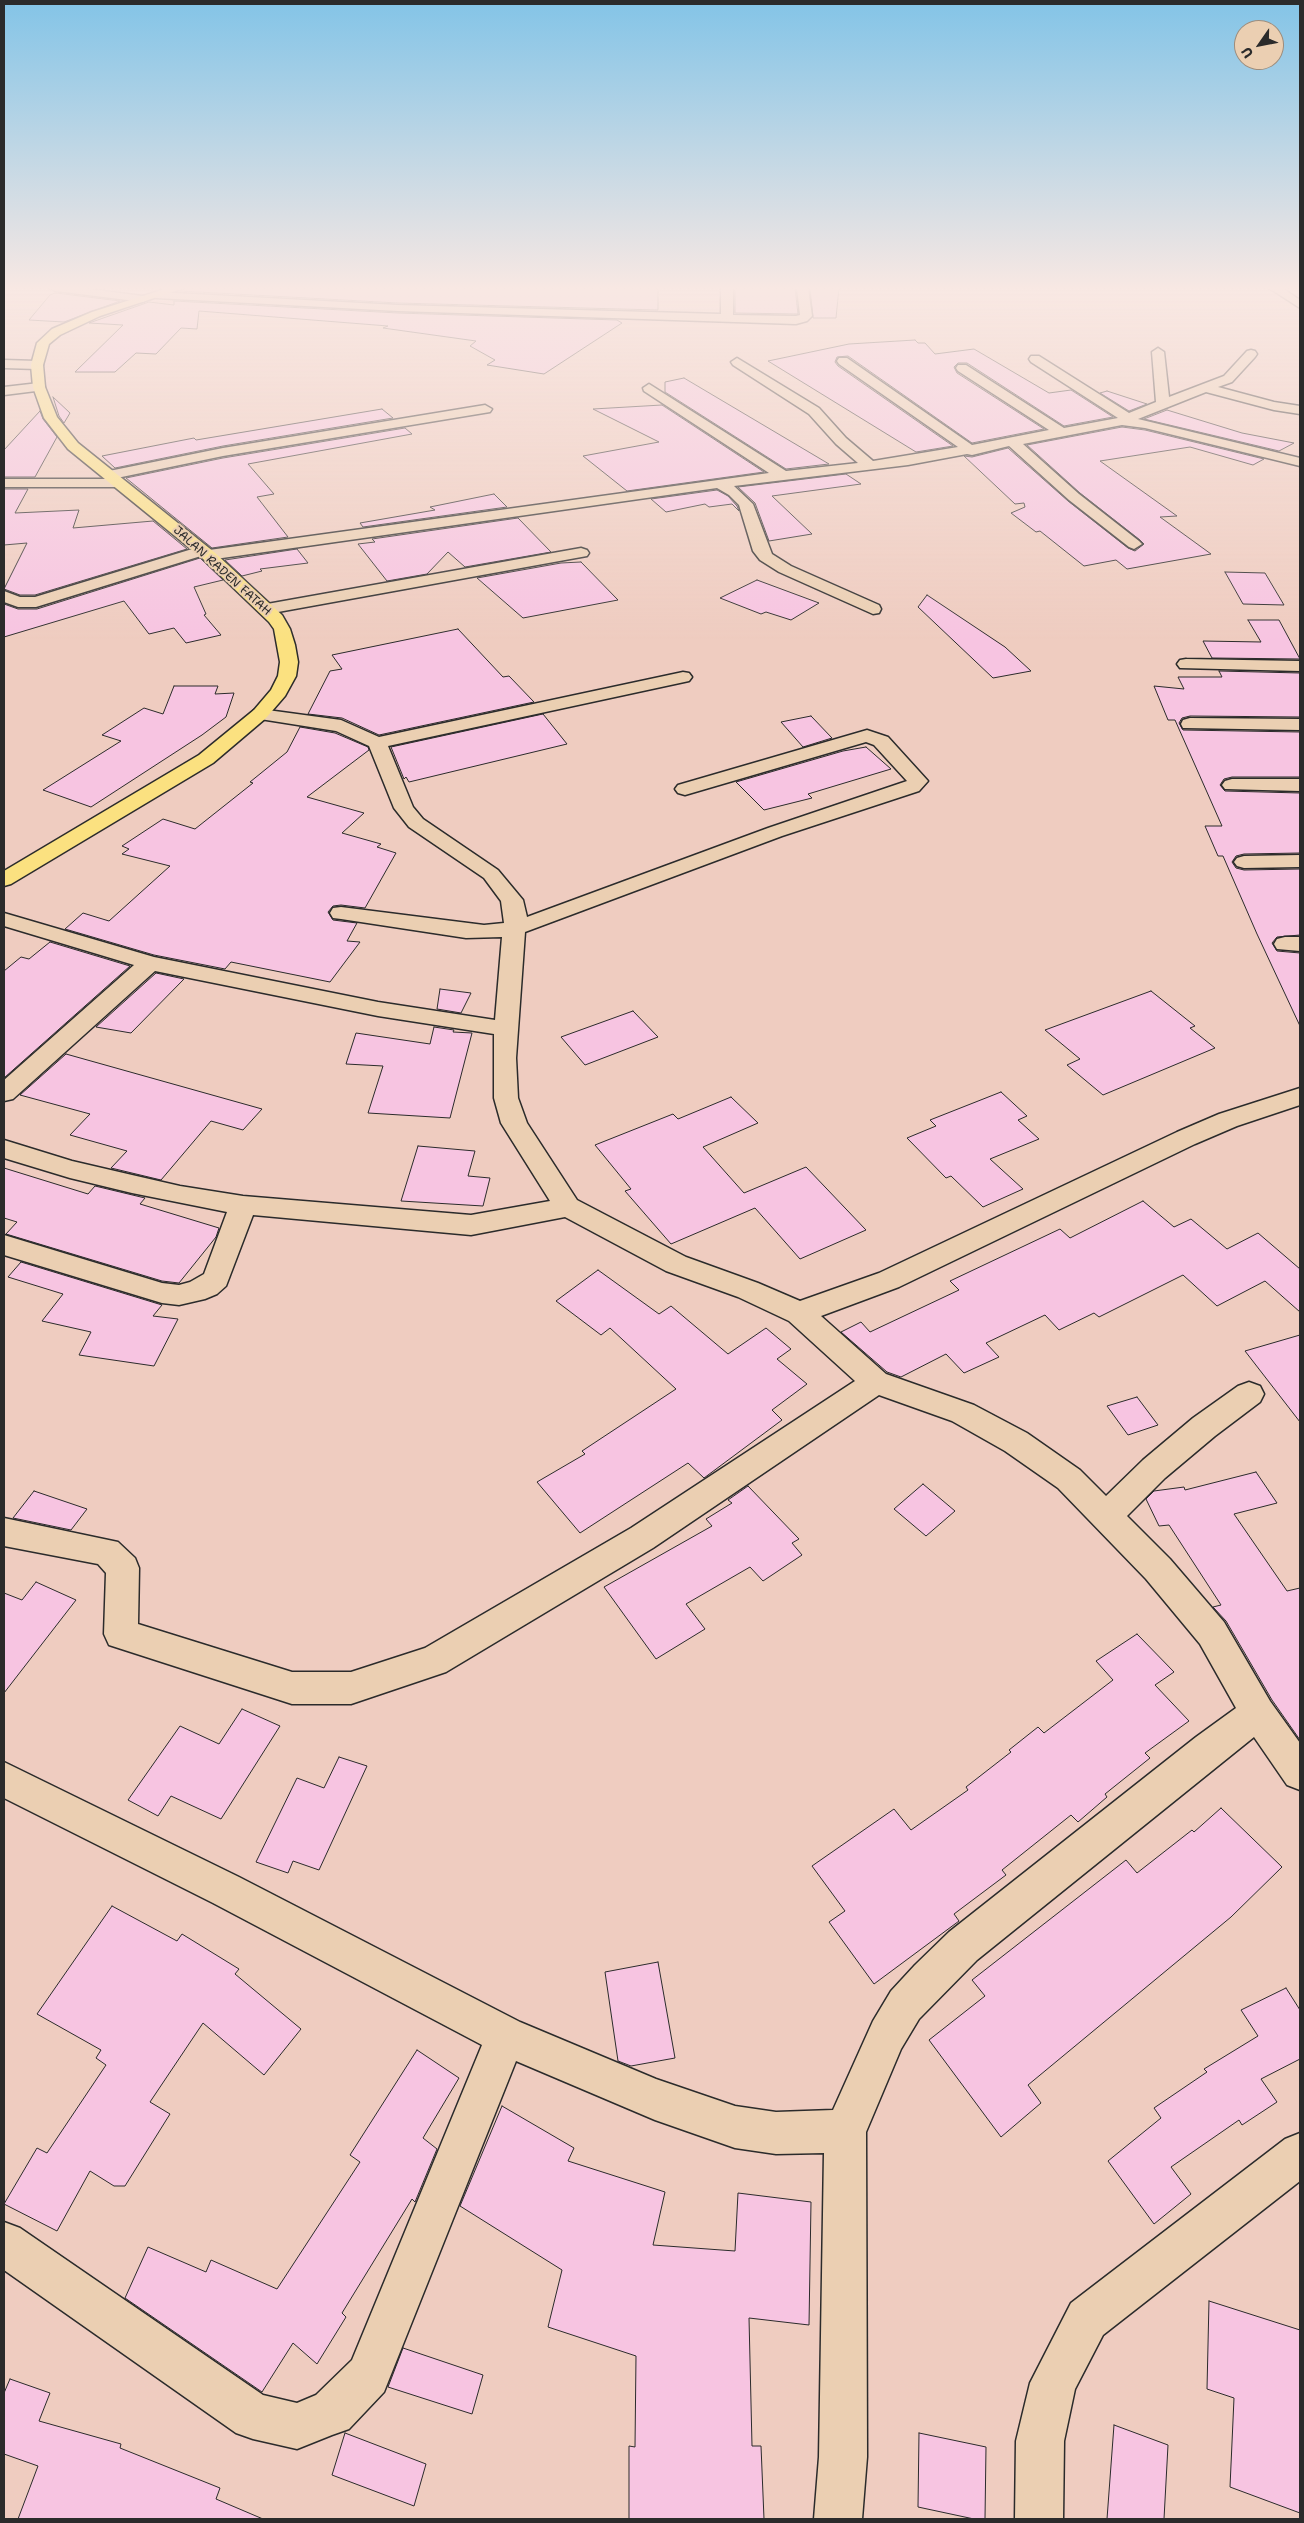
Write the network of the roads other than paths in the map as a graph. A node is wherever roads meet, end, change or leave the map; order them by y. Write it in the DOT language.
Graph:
graph roads {
  1 [pos="47,406"];
  2 [pos="676,406"];
  3 [pos="806,406"];
  4 [pos="907,406"];
  5 [pos="1020,406"];
  6 [pos="1109,406"];
  7 [pos="1159,406"];
  8 [pos="1273,406"];
  9 [pos="485,409"];
  10 [pos="1300,410"];
  11 [pos="1130,419"];
  12 [pos="1061,432"];
  13 [pos="1013,442"];
  14 [pos="972,451"];
  15 [pos="1300,462"];
  16 [pos="872,466"];
  17 [pos="782,475"];
  18 [pos="114,479"];
  19 [pos="719,483"];
  20 [pos="4,484"];
  21 [pos="1134,544"];
  22 [pos="205,553"];
  23 [pos="581,553"];
  24 [pos="4,596"];
  25 [pos="267,609"];
  26 [pos="873,609"];
  27 [pos="1186,664"];
  28 [pos="1300,666"];
  29 [pos="683,677"];
  30 [pos="260,714"];
  31 [pos="1190,724"];
  32 [pos="1300,725"];
  33 [pos="377,743"];
  34 [pos="1232,785"];
  35 [pos="1300,785"];
  36 [pos="685,789"];
  37 [pos="1244,862"];
  38 [pos="1300,862"];
  39 [pos="4,880"];
  40 [pos="341,913"];
  41 [pos="4,919"];
  42 [pos="514,929"];
  43 [pos="150,963"];
  44 [pos="507,1029"];
  45 [pos="4,1093"];
  46 [pos="1300,1096"];
  47 [pos="4,1149"];
  48 [pos="243,1205"];
  49 [pos="568,1207"];
  50 [pos="4,1245"];
  51 [pos="799,1313"];
  52 [pos="876,1382"];
  53 [pos="1249,1394"];
  54 [pos="1107,1515"];
  55 [pos="4,1532"];
  56 [pos="1258,1713"];
  57 [pos="1300,1772"];
  58 [pos="4,1779"];
  59 [pos="506,2036"];
  60 [pos="845,2131"];
  61 [pos="1300,2154"];
  62 [pos="4,2244"];
  63 [pos="838,2519"];
  64 [pos="1039,2519"];
  1 -- 18 [label="highway, JALAN RADEN FATAH"];
  2 -- 17 [label="street"];
  3 -- 16 [label="street"];
  4 -- 14 [label="street"];
  5 -- 12 [label="street"];
  6 -- 11 [label="street"];
  7 -- 11 [label="street"];
  8 -- 10 [label="street"];
  9 -- 18 [label="street"];
  11 -- 12 [label="street"];
  11 -- 15 [label="street"];
  12 -- 13 [label="street"];
  13 -- 14 [label="street"];
  13 -- 21 [label="street"];
  14 -- 16 [label="street"];
  16 -- 17 [label="street"];
  17 -- 19 [label="street"];
  18 -- 20 [label="street"];
  18 -- 22 [label="highway, JALAN RADEN FATAH"];
  19 -- 22 [label="street"];
  19 -- 26 [label="street"];
  22 -- 24 [label="street"];
  22 -- 25 [label="highway, JALAN RADEN FATAH"];
  23 -- 25 [label="street"];
  25 -- 30 [label="highway, JALAN RADEN FATAH"];
  27 -- 28 [label="street"];
  29 -- 33 [label="street"];
  30 -- 33 [label="street"];
  30 -- 39 [label="highway, JALAN RADEN FATAH"];
  31 -- 32 [label="street"];
  33 -- 42 [label="street"];
  34 -- 35 [label="street"];
  36 -- 42 [label="street"];
  37 -- 38 [label="street"];
  40 -- 42 [label="street"];
  41 -- 43 [label="street"];
  42 -- 44 [label="street"];
  43 -- 44 [label="street"];
  43 -- 45 [label="street"];
  44 -- 49 [label="street"];
  46 -- 51 [label="street"];
  47 -- 48 [label="street"];
  48 -- 49 [label="street"];
  48 -- 50 [label="street"];
  49 -- 51 [label="street"];
  51 -- 52 [label="street"];
  52 -- 54 [label="street"];
  52 -- 55 [label="street"];
  53 -- 54 [label="street"];
  54 -- 56 [label="street"];
  56 -- 57 [label="street"];
  56 -- 60 [label="street"];
  58 -- 59 [label="street"];
  59 -- 60 [label="street"];
  59 -- 62 [label="street"];
  60 -- 63 [label="street"];
  61 -- 64 [label="street"];
}
